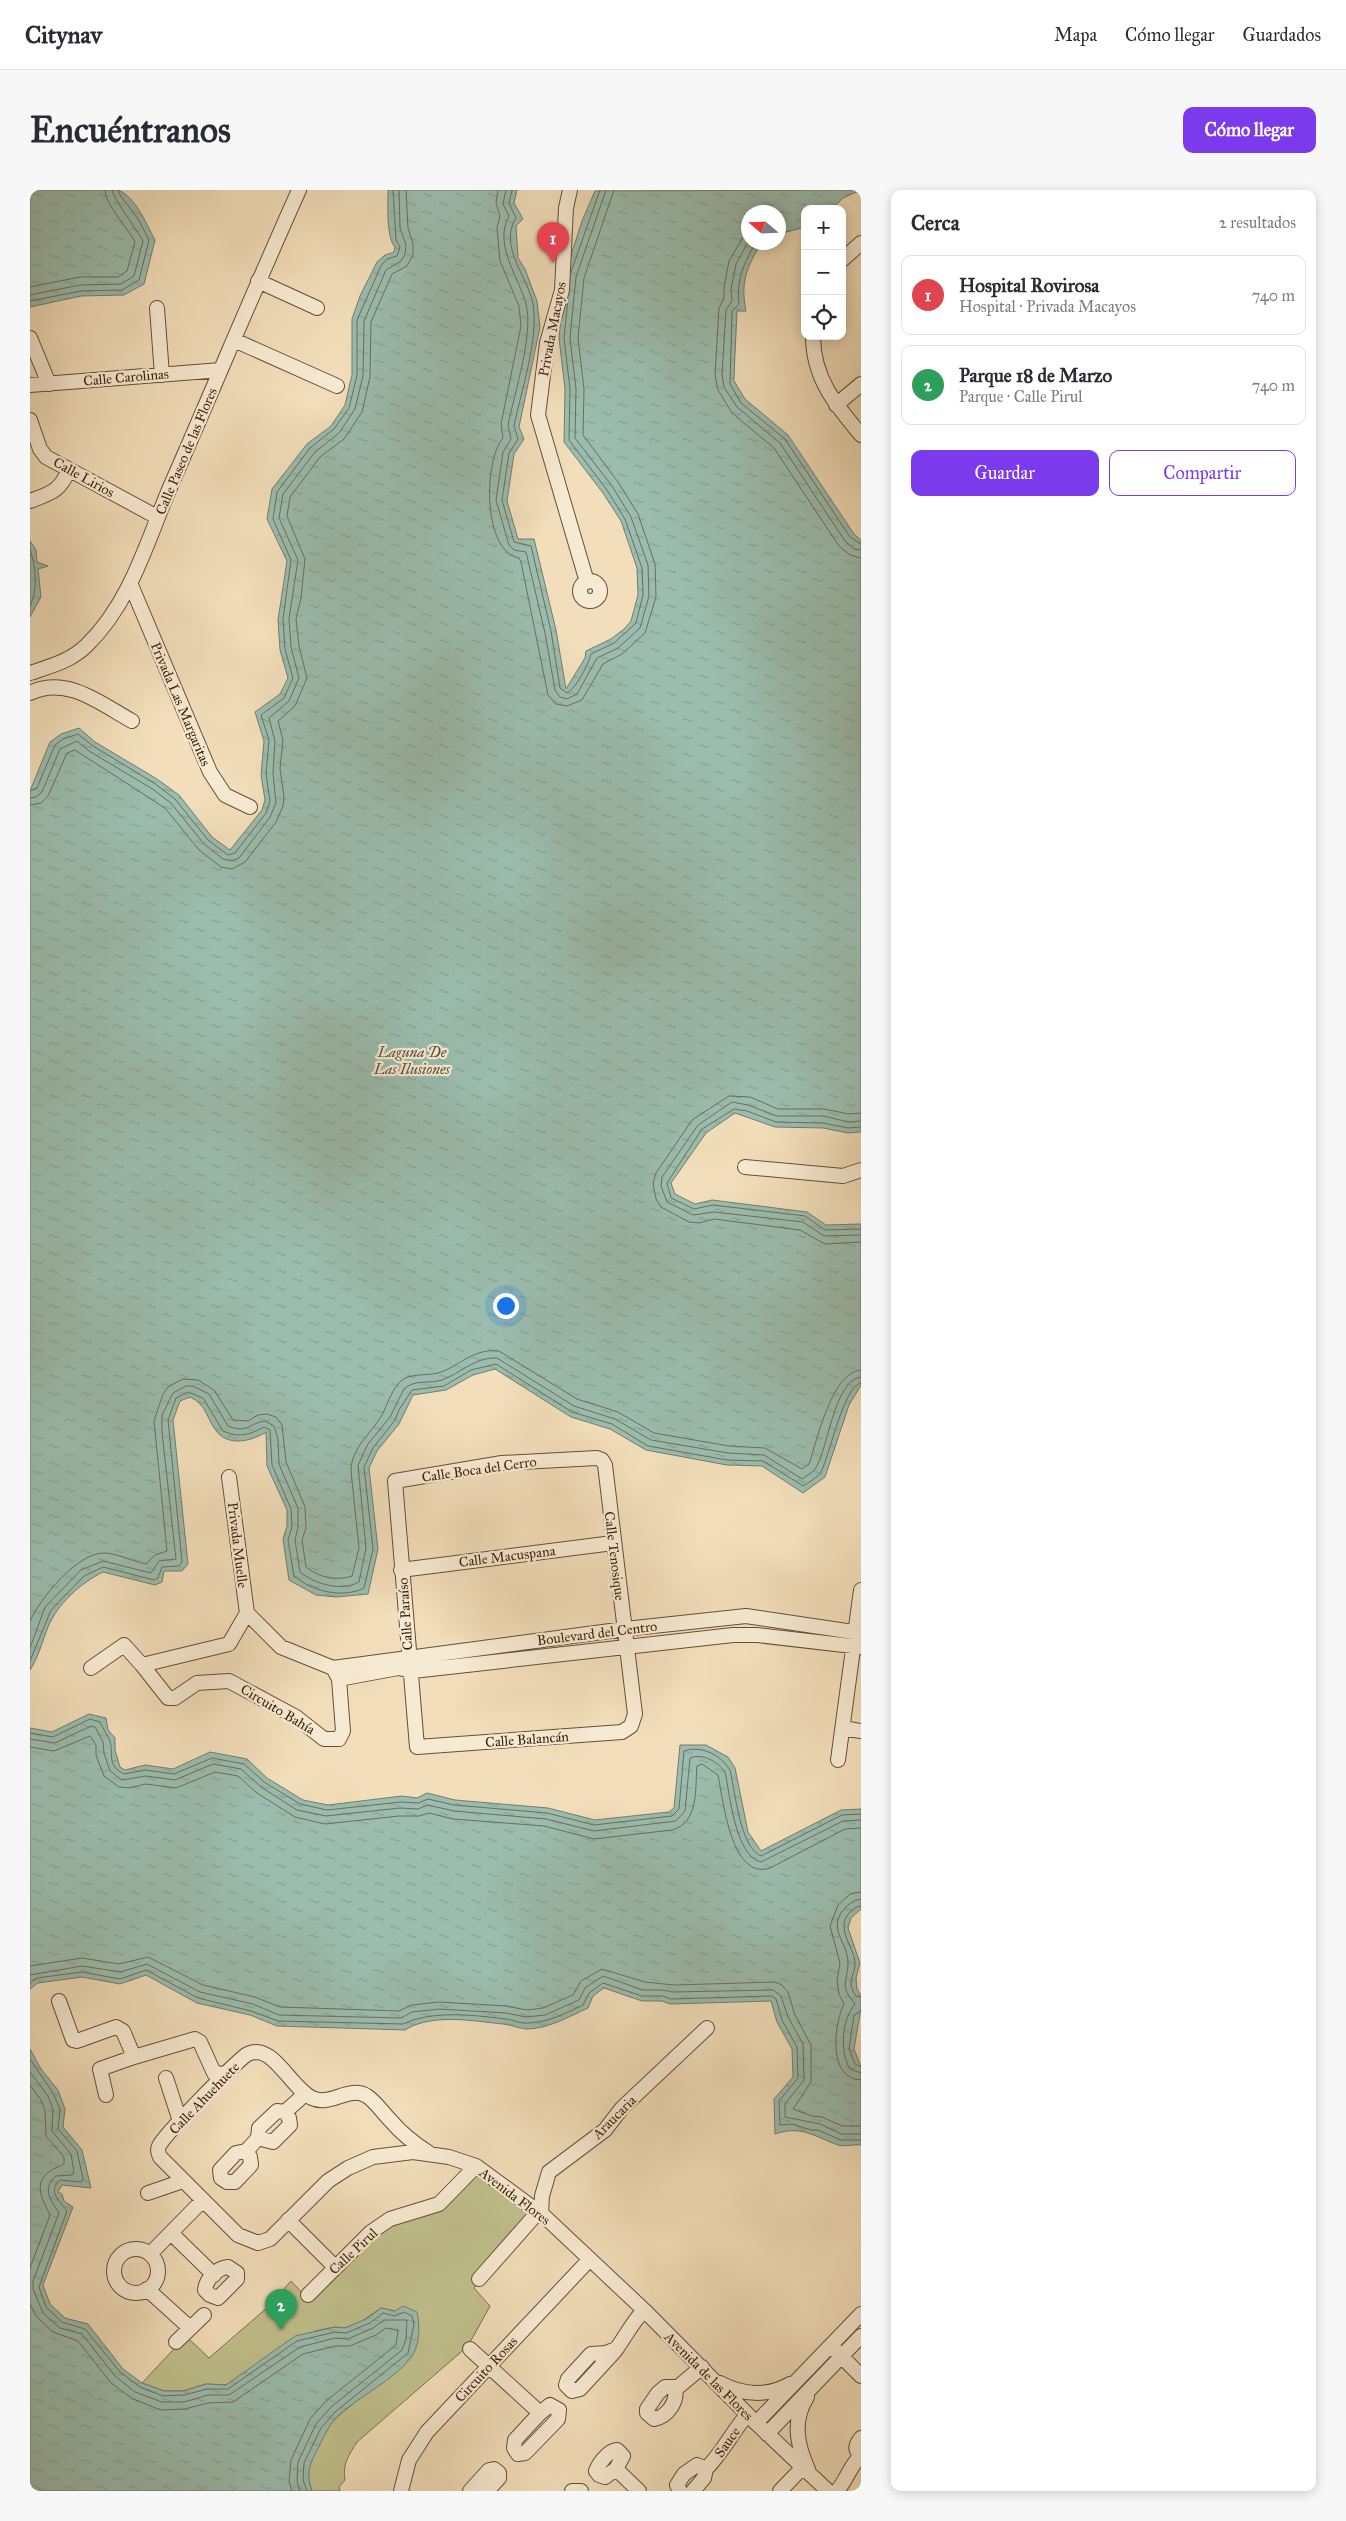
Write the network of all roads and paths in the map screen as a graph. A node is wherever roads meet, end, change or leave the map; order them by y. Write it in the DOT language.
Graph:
graph roads {
  1 [pos="299,190"];
  2 [pos="570,190"];
  3 [pos="861,243"];
  4 [pos="846,256"];
  5 [pos="258,281"];
  6 [pos="157,308"];
  7 [pos="318,308"];
  8 [pos="30,338"];
  9 [pos="234,340"];
  10 [pos="814,340"];
  11 [pos="221,370"];
  12 [pos="162,374"];
  13 [pos="49,384"];
  14 [pos="861,384"];
  15 [pos="30,385"];
  16 [pos="336,386"];
  17 [pos="836,405"];
  18 [pos="30,420"];
  19 [pos="861,434"];
  20 [pos="69,470"];
  21 [pos="30,501"];
  22 [pos="157,517"];
  23 [pos="587,582"];
  24 [pos="131,585"];
  25 [pos="34,671"];
  26 [pos="36,690"];
  27 [pos="132,721"];
  28 [pos="250,807"];
  29 [pos="745,1167"];
  30 [pos="861,1170"];
  31 [pos="594,1458"];
  32 [pos="229,1477"];
  33 [pos="395,1481"];
  34 [pos="613,1543"];
  35 [pos="401,1570"];
  36 [pos="861,1590"];
  37 [pos="247,1613"];
  38 [pos="625,1629"];
  39 [pos="858,1640"];
  40 [pos="626,1646"];
  41 [pos="408,1664"];
  42 [pos="142,1665"];
  43 [pos="91,1668"];
  44 [pos="336,1673"];
  45 [pos="633,1722"];
  46 [pos="843,1728"];
  47 [pos="861,1731"];
  48 [pos="417,1747"];
  49 [pos="838,1760"];
  50 [pos="59,2001"];
  51 [pos="707,2028"];
  52 [pos="134,2057"];
  53 [pos="226,2074"];
  54 [pos="166,2078"];
  55 [pos="305,2094"];
  56 [pos="106,2095"];
  57 [pos="285,2112"];
  58 [pos="180,2121"];
  59 [pos="251,2146"];
  60 [pos="429,2153"];
  61 [pos="476,2166"];
  62 [pos="183,2181"];
  63 [pos="148,2193"];
  64 [pos="203,2200"];
  65 [pos="540,2212"];
  66 [pos="288,2220"];
  67 [pos="171,2233"];
  68 [pos="151,2253"];
  69 [pos="590,2259"];
  70 [pos="335,2268"];
  71 [pos="214,2275"];
  72 [pos="479,2279"];
  73 [pos="147,2289"];
  74 [pos="308,2295"];
  75 [pos="644,2310"];
  76 [pos="861,2314"];
  77 [pos="204,2315"];
  78 [pos="190,2328"];
  79 [pos="861,2336"];
  80 [pos="176,2342"];
  81 [pos="830,2346"];
  82 [pos="470,2349"];
  83 [pos="616,2349"];
  84 [pos="841,2356"];
  85 [pos="489,2366"];
  86 [pos="703,2369"];
  87 [pos="859,2370"];
  88 [pos="822,2376"];
  89 [pos="799,2378"];
  90 [pos="675,2388"];
  91 [pos="540,2413"];
  92 [pos="751,2419"];
  93 [pos="766,2434"];
  94 [pos="861,2438"];
  95 [pos="861,2456"];
  96 [pos="616,2469"];
  97 [pos="706,2469"];
  98 [pos="807,2471"];
  99 [pos="401,2491"];
  100 [pos="470,2491"];
  101 [pos="487,2491"];
  102 [pos="572,2491"];
  103 [pos="581,2491"];
  104 [pos="639,2491"];
  105 [pos="680,2491"];
  106 [pos="693,2491"];
  107 [pos="780,2491"];
  108 [pos="828,2491"];
  109 [pos="837,2491"];
  1 -- 5 [label="street, Calle Paseo de las Flores"];
  2 -- 23 [label="street, Privada Macayos"];
  3 -- 4 [label="street"];
  5 -- 7 [label="street"];
  5 -- 9 [label="street, Calle Paseo de las Flores"];
  6 -- 12 [label="street"];
  8 -- 13 [label="street"];
  9 -- 11 [label="street, Calle Paseo de las Flores"];
  9 -- 16 [label="street"];
  10 -- 17 [label="street"];
  11 -- 12 [label="street, Calle Carolinas"];
  11 -- 22 [label="street, Calle Paseo de las Flores"];
  12 -- 13 [label="street, Calle Carolinas"];
  13 -- 15 [label="street, Calle Carolinas"];
  14 -- 17 [label="street"];
  17 -- 19 [label="street"];
  18 -- 20 [label="street, Calle Lirios"];
  20 -- 21 [label="street"];
  20 -- 22 [label="street, Calle Lirios"];
  22 -- 24 [label="street, Calle Paseo de las Flores"];
  24 -- 25 [label="street, Calle Paseo de las Flores"];
  24 -- 28 [label="street, Privada Las Margaritas"];
  25 -- 26 [label="street"];
  26 -- 27 [label="street"];
  29 -- 30 [label="street"];
  31 -- 33 [label="street, Calle Boca del Cerro"];
  31 -- 34 [label="street, Calle Tenosique"];
  32 -- 37 [label="street, Privada Muelle"];
  33 -- 35 [label="street, Calle Paraíso"];
  34 -- 35 [label="street, Calle Macuspana"];
  34 -- 38 [label="street, Calle Tenosique"];
  35 -- 41 [label="street, Calle Paraíso"];
  36 -- 39 [label="street"];
  37 -- 42 [label="street"];
  37 -- 44 [label="street"];
  38 -- 39 [label="street, Boulevard del Centro"];
  38 -- 40 [label="street, Calle Tenosique"];
  38 -- 41 [label="street, Boulevard del Centro"];
  39 -- 40 [label="street, Boulevard del Centro"];
  39 -- 46 [label="street"];
  40 -- 41 [label="street, Boulevard del Centro"];
  40 -- 45 [label="street, Calle Tenosique"];
  41 -- 44 [label="street, Boulevard del Centro"];
  41 -- 48 [label="street, Calle Paraíso"];
  42 -- 43 [label="street, Circuito Bahía"];
  42 -- 44 [label="street, Circuito Bahía"];
  45 -- 48 [label="street, Calle Balancán"];
  46 -- 47 [label="street"];
  46 -- 49 [label="street"];
  50 -- 52 [label="street"];
  51 -- 65 [label="street, Araucaria"];
  52 -- 53 [label="street"];
  52 -- 56 [label="street"];
  53 -- 55 [label="street, Calle Ahuehuete"];
  53 -- 58 [label="street, Calle Ahuehuete"];
  54 -- 58 [label="street"];
  55 -- 57 [label="street"];
  55 -- 60 [label="street"];
  57 -- 59 [label="street"];
  57 -- 59 [label="street"];
  58 -- 62 [label="street, Calle Ahuehuete"];
  59 -- 59 [label="street"];
  60 -- 61 [label="street, Avenida Flores"];
  60 -- 66 [label="street"];
  61 -- 65 [label="street, Avenida Flores"];
  61 -- 70 [label="street, Calle Pirul"];
  62 -- 63 [label="street"];
  62 -- 64 [label="street"];
  64 -- 66 [label="street"];
  64 -- 67 [label="street"];
  65 -- 69 [label="street, Avenida Flores"];
  65 -- 72 [label="street"];
  66 -- 70 [label="street"];
  67 -- 68 [label="street"];
  67 -- 71 [label="street"];
  68 -- 73 [label="street"];
  68 -- 73 [label="street"];
  69 -- 75 [label="street, Avenida de las Flores"];
  69 -- 85 [label="street, Circuito Rosas"];
  70 -- 74 [label="street, Calle Pirul"];
  73 -- 78 [label="street"];
  75 -- 83 [label="street"];
  75 -- 86 [label="street, Avenida de las Flores"];
  76 -- 81 [label="street, Sauce"];
  77 -- 78 [label="street"];
  78 -- 80 [label="street"];
  79 -- 84 [label="street"];
  81 -- 84 [label="street"];
  81 -- 89 [label="street, Sauce"];
  82 -- 85 [label="street"];
  84 -- 87 [label="street"];
  84 -- 88 [label="street"];
  85 -- 91 [label="street"];
  85 -- 99 [label="street, Circuito Rosas"];
  86 -- 89 [label="street"];
  86 -- 90 [label="street"];
  86 -- 92 [label="street, Avenida de las Flores"];
  88 -- 93 [label="street"];
  88 -- 98 [label="street"];
  89 -- 92 [label="street, Sauce"];
  92 -- 93 [label="street, Avenida de las Flores"];
  92 -- 97 [label="street, Sauce"];
  93 -- 98 [label="street, Avenida de las Flores"];
  94 -- 95 [label="street"];
  95 -- 109 [label="street"];
  96 -- 104 [label="street"];
  97 -- 105 [label="street, Sauce"];
  97 -- 106 [label="street, Sauce"];
  98 -- 107 [label="street"];
  98 -- 108 [label="street, Avenida de las Flores"];
  100 -- 101 [label="street"];
  102 -- 103 [label="street"];
}
